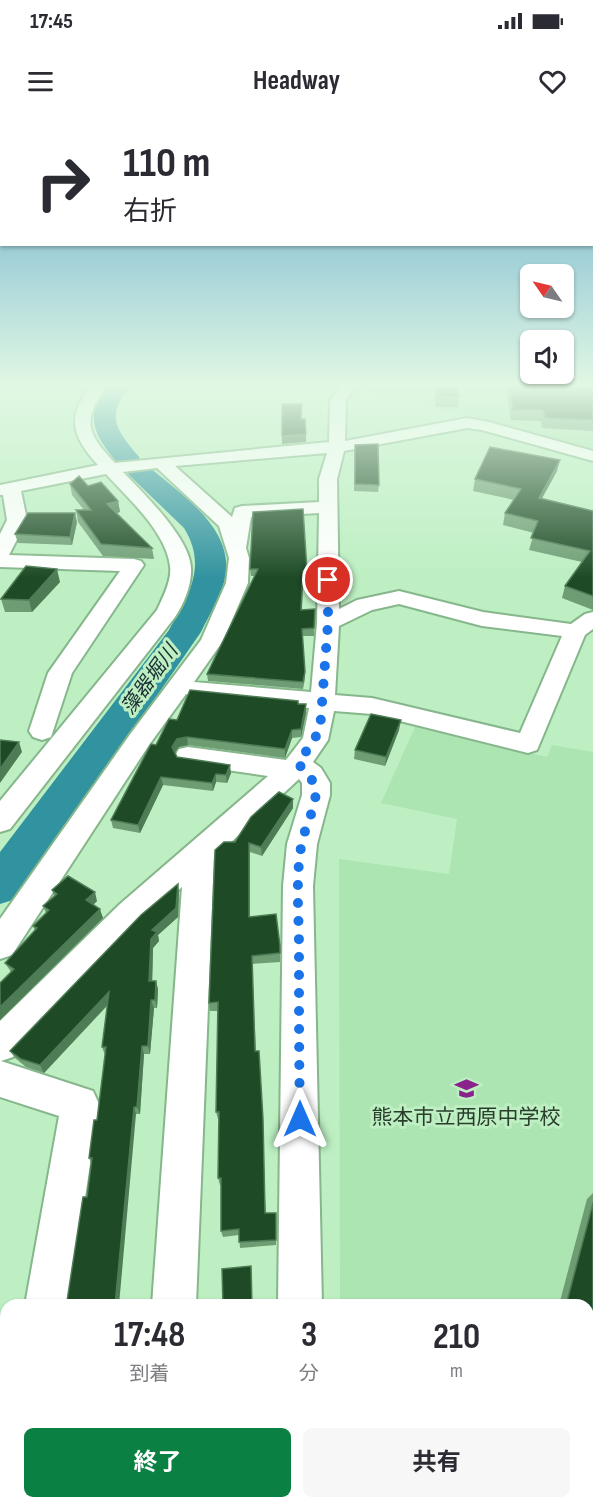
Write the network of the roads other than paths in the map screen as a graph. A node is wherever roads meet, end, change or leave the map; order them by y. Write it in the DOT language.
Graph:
graph roads {
  1 [pos="92,449"];
  2 [pos="316,449"];
  3 [pos="336,449"];
  4 [pos="568,449"];
  5 [pos="593,456"];
  6 [pos="160,462"];
  7 [pos="109,469"];
  8 [pos="5,489"];
  9 [pos="328,507"];
  10 [pos="236,549"];
  11 [pos="0,553"];
  12 [pos="0,561"];
  13 [pos="328,623"];
  14 [pos="584,625"];
  15 [pos="195,690"];
  16 [pos="321,703"];
  17 [pos="42,731"];
  18 [pos="188,756"];
  19 [pos="295,767"];
  20 [pos="0,820"];
  21 [pos="199,854"];
  22 [pos="0,945"];
  23 [pos="0,1045"];
  24 [pos="0,1079"];
  25 [pos="48,1299"];
  26 [pos="174,1299"];
  27 [pos="300,1299"];
  1 -- 7 [label="street"];
  2 -- 6 [label="street"];
  3 -- 9 [label="street"];
  4 -- 5 [label="street"];
  6 -- 7 [label="street"];
  6 -- 10 [label="street"];
  7 -- 8 [label="street"];
  7 -- 20 [label="street"];
  8 -- 11 [label="street"];
  9 -- 10 [label="street"];
  9 -- 13 [label="street"];
  10 -- 22 [label="street"];
  12 -- 17 [label="street"];
  13 -- 14 [label="street"];
  13 -- 16 [label="street"];
  14 -- 16 [label="street"];
  15 -- 16 [label="street"];
  16 -- 19 [label="street"];
  18 -- 19 [label="street"];
  19 -- 21 [label="street"];
  19 -- 27 [label="street"];
  21 -- 23 [label="street"];
  21 -- 26 [label="street"];
  24 -- 25 [label="street"];
}
